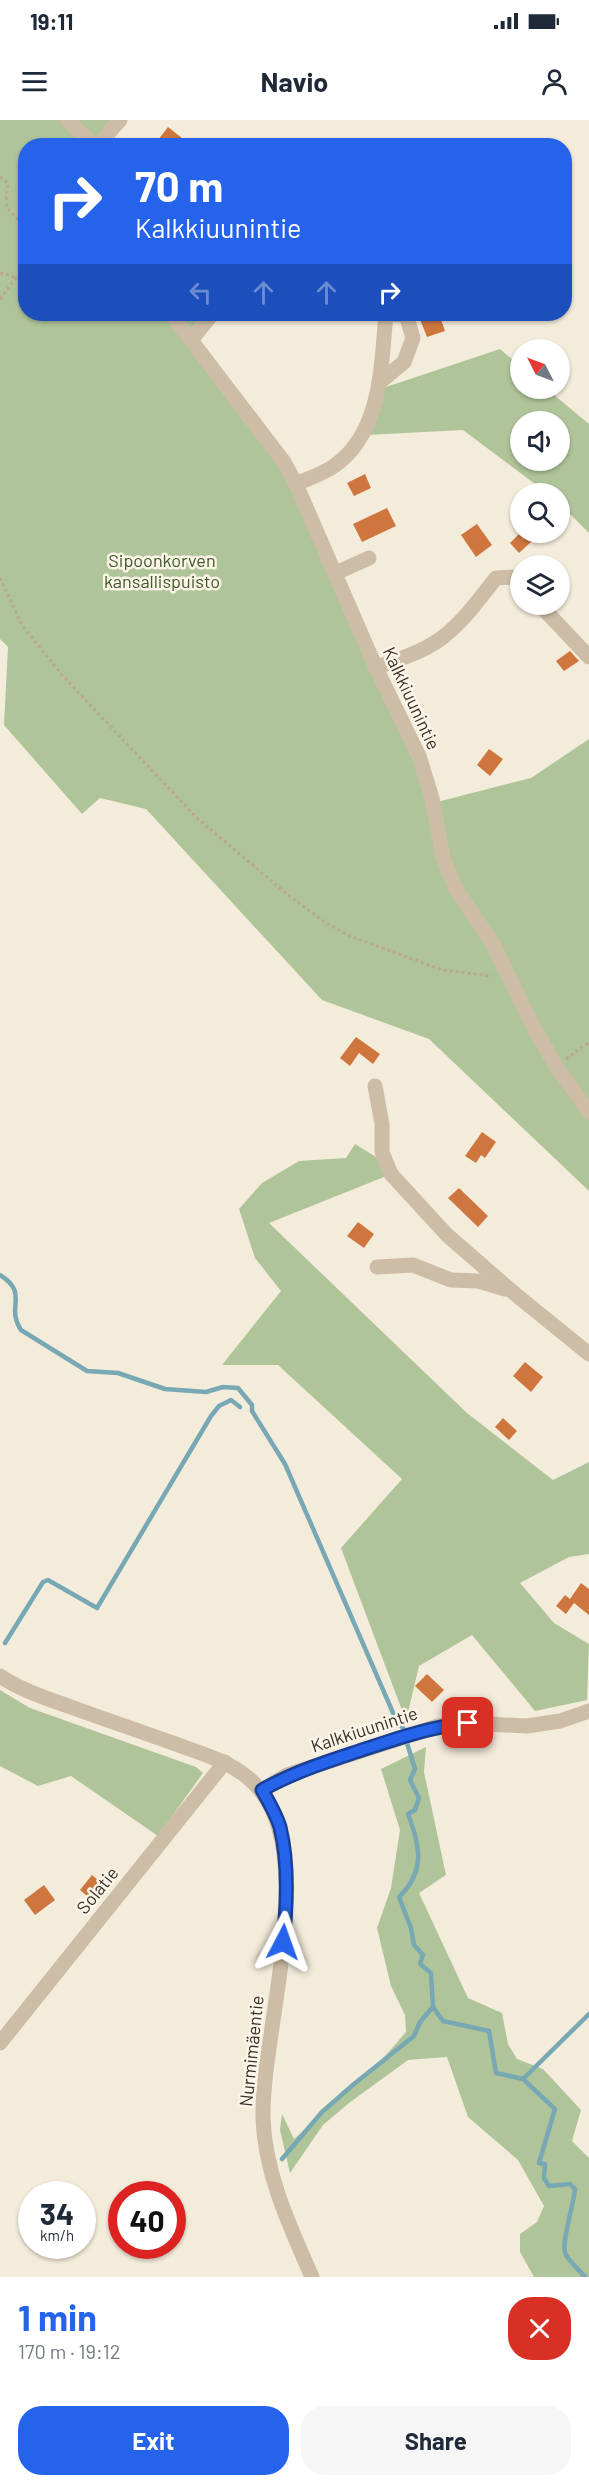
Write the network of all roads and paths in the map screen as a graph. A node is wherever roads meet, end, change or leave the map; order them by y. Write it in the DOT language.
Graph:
graph roads {
  1 [pos="67,120"];
  2 [pos="120,120"];
  3 [pos="87,138"];
  4 [pos="103,138"];
  5 [pos="0,177"];
  6 [pos="18,222"];
  7 [pos="0,273"];
  8 [pos="16,278"];
  9 [pos="0,299"];
  10 [pos="177,321"];
  11 [pos="206,321"];
  12 [pos="385,321"];
  13 [pos="408,321"];
  14 [pos="192,339"];
  15 [pos="380,383"];
  16 [pos="296,484"];
  17 [pos="369,558"];
  18 [pos="336,573"];
  19 [pos="510,577"];
  20 [pos="0,578"];
  21 [pos="549,615"];
  22 [pos="589,657"];
  23 [pos="376,668"];
  24 [pos="496,977"];
  25 [pos="589,1042"];
  26 [pos="556,1066"];
  27 [pos="375,1086"];
  28 [pos="589,1112"];
  29 [pos="377,1267"];
  30 [pos="515,1294"];
  31 [pos="589,1354"];
  32 [pos="0,1676"];
  33 [pos="589,1711"];
  34 [pos="225,1762"];
  35 [pos="262,1790"];
  36 [pos="0,2043"];
  37 [pos="312,2277"];
  1 -- 3 [label="street"];
  2 -- 4 [label="street"];
  5 -- 6 [label="path"];
  7 -- 8 [label="path"];
  8 -- 9 [label="path"];
  10 -- 14 [label="street, Kalkkiuunintie"];
  11 -- 14 [label="street"];
  12 -- 15 [label="street"];
  13 -- 15 [label="street"];
  14 -- 16 [label="street, Kalkkiuunintie"];
  15 -- 16 [label="street"];
  16 -- 18 [label="street, Kalkkiuunintie"];
  17 -- 18 [label="street"];
  18 -- 23 [label="street, Kalkkiuunintie"];
  19 -- 23 [label="street"];
  20 -- 24 [label="path"];
  21 -- 22 [label="street"];
  23 -- 26 [label="street, Kalkkiuunintie"];
  25 -- 26 [label="path"];
  26 -- 28 [label="street, Kalkkiuunintie"];
  27 -- 30 [label="street"];
  29 -- 30 [label="street"];
  30 -- 31 [label="street"];
  32 -- 34 [label="street, Nurmimäentie"];
  33 -- 35 [label="street, Kalkkiuunintie"];
  34 -- 35 [label="street, Nurmimäentie"];
  34 -- 36 [label="street, Solatie"];
  35 -- 37 [label="street, Nurmimäentie"];
}
